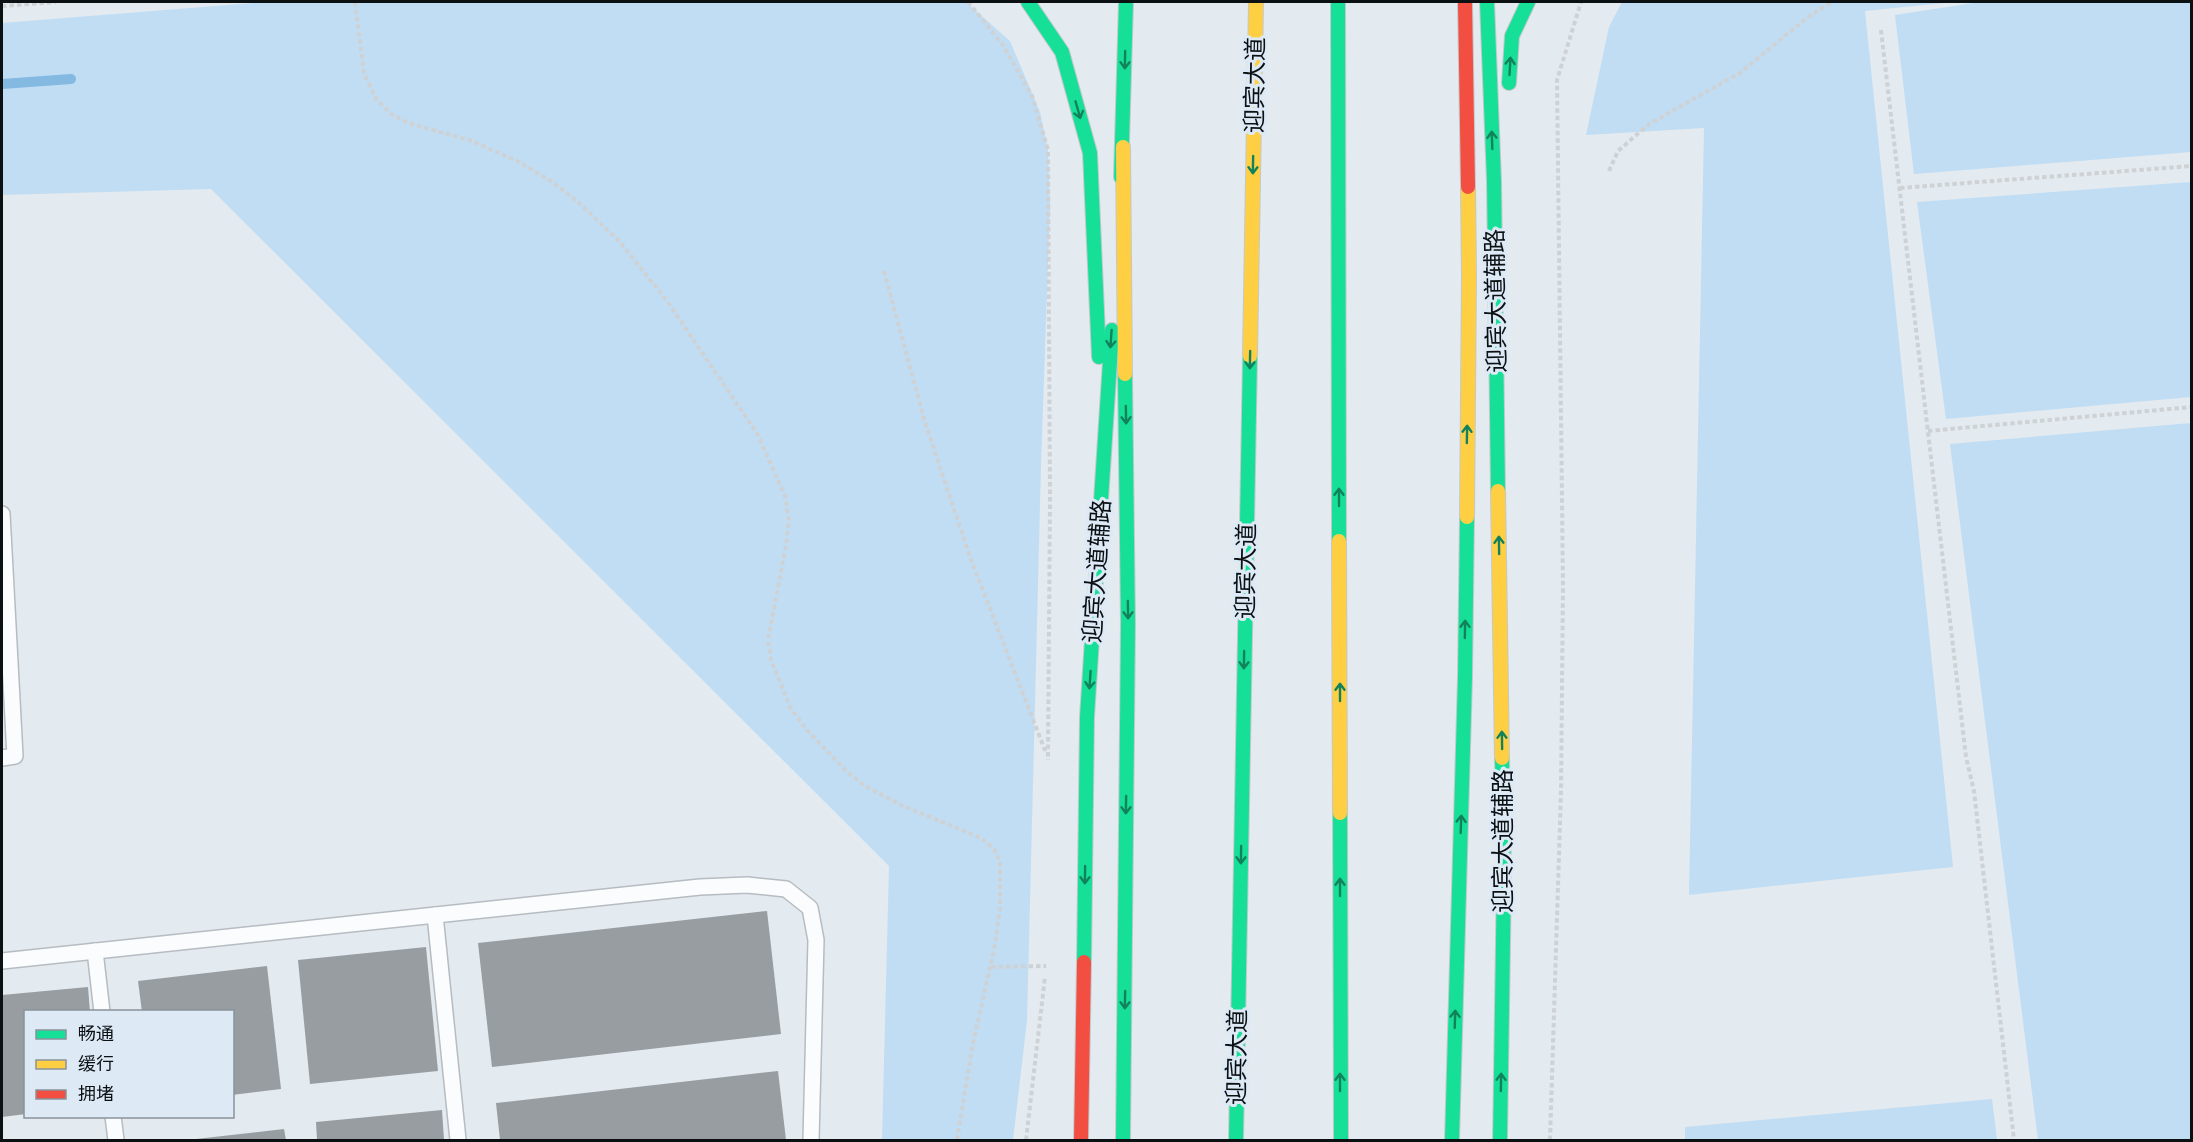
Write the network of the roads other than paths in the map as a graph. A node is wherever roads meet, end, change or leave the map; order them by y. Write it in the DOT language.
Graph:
graph roads {
  1 [pos="1028,2"];
  2 [pos="1125,2"];
  3 [pos="1256,2"];
  4 [pos="1338,2"];
  5 [pos="1466,2"];
  6 [pos="1487,2"];
  7 [pos="1528,2"];
  8 [pos="1508,96"];
  9 [pos="1506,143"];
  10 [pos="1123,147"];
  11 [pos="1496,334"];
  12 [pos="1103,465"];
  13 [pos="2,514"];
  14 [pos="2,758"];
  15 [pos="435,915"];
  16 [pos="95,951"];
  17 [pos="2,961"];
  18 [pos="102,1010"];
  19 [pos="113,1118"];
  20 [pos="116,1140"];
  21 [pos="458,1140"];
  22 [pos="811,1140"];
  23 [pos="1081,1140"];
  24 [pos="1123,1140"];
  25 [pos="1236,1140"];
  26 [pos="1341,1140"];
  27 [pos="1452,1140"];
  28 [pos="1500,1140"];
  1 -- 12 [label="main road, one-way"];
  2 -- 10 [label="main road, 迎宾大道辅路, one-way"];
  3 -- 25 [label="main road, 迎宾大道, one-way"];
  26 -- 4 [label="main road, one-way"];
  27 -- 5 [label="main road, one-way"];
  11 -- 6 [label="main road, 迎宾大道辅路, one-way"];
  8 -- 7 [label="main road, one-way"];
  9 -- 11 [label="main road"];
  10 -- 12 [label="main road, 迎宾大道辅路, one-way"];
  10 -- 24 [label="main road, one-way"];
  28 -- 11 [label="main road, 迎宾大道辅路, one-way"];
  12 -- 23 [label="main road, 迎宾大道辅路, one-way"];
  13 -- 14 [label="lane"];
  15 -- 16 [label="lane"];
  15 -- 21 [label="lane"];
  15 -- 22 [label="lane"];
  16 -- 17 [label="lane"];
  16 -- 18 [label="lane"];
  19 -- 20 [label="lane"];
}
